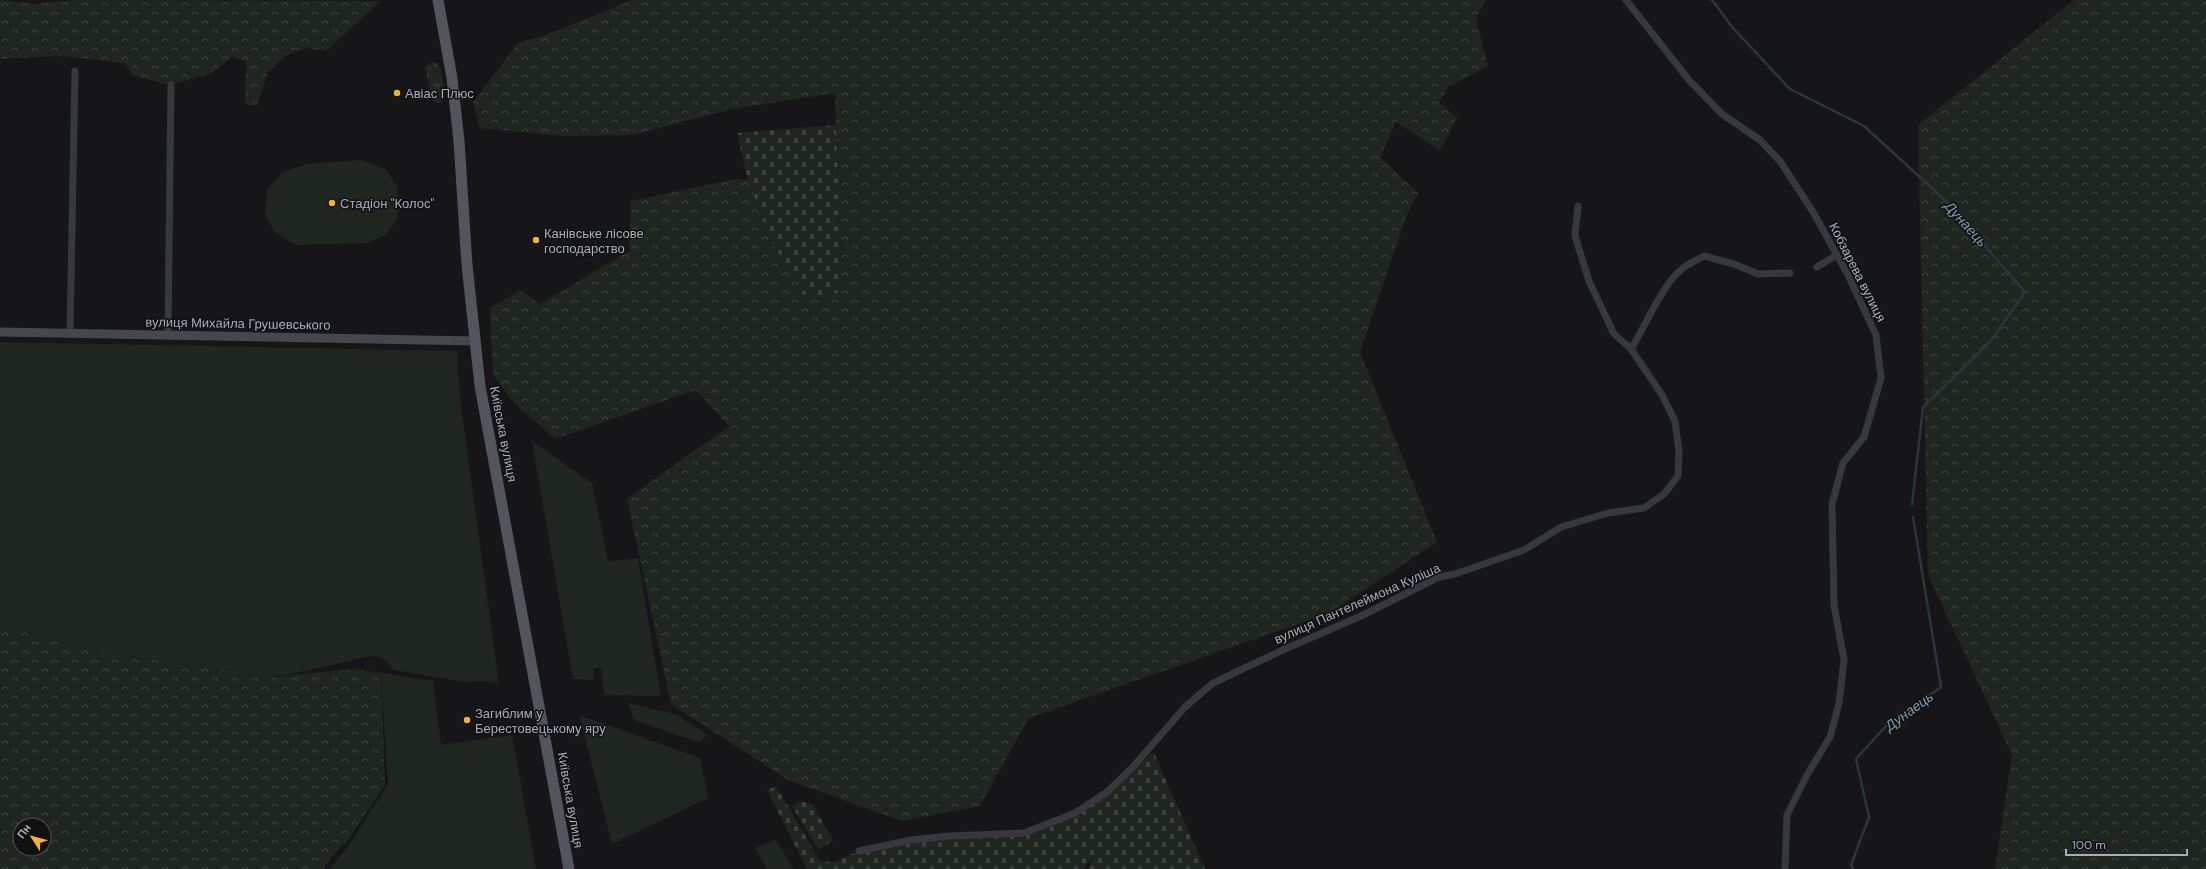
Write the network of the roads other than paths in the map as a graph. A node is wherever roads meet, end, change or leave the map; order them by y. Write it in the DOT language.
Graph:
graph roads {
  1 [pos="438,0"];
  2 [pos="1626,0"];
  3 [pos="75,71"];
  4 [pos="171,85"];
  5 [pos="1578,206"];
  6 [pos="1837,255"];
  7 [pos="1817,267"];
  8 [pos="1790,274"];
  9 [pos="0,332"];
  10 [pos="70,333"];
  11 [pos="168,335"];
  12 [pos="475,342"];
  13 [pos="1631,349"];
  14 [pos="859,851"];
  15 [pos="569,869"];
  16 [pos="1785,869"];
  1 -- 12 [label="main road, Київська вулиця"];
  2 -- 6 [label="street, Кобзарева вулиця"];
  3 -- 10 [label="street"];
  4 -- 11 [label="street"];
  5 -- 13 [label="street, вулиця Пантелеймона Куліша"];
  6 -- 7 [label="street"];
  6 -- 16 [label="street, Кобзарева вулиця"];
  8 -- 13 [label="street"];
  9 -- 10 [label="street, вулиця Михайла Грушевського"];
  10 -- 11 [label="street, вулиця Михайла Грушевського"];
  11 -- 12 [label="street, вулиця Михайла Грушевського"];
  12 -- 15 [label="main road, Київська вулиця"];
  13 -- 14 [label="street, вулиця Пантелеймона Куліша"];
}
